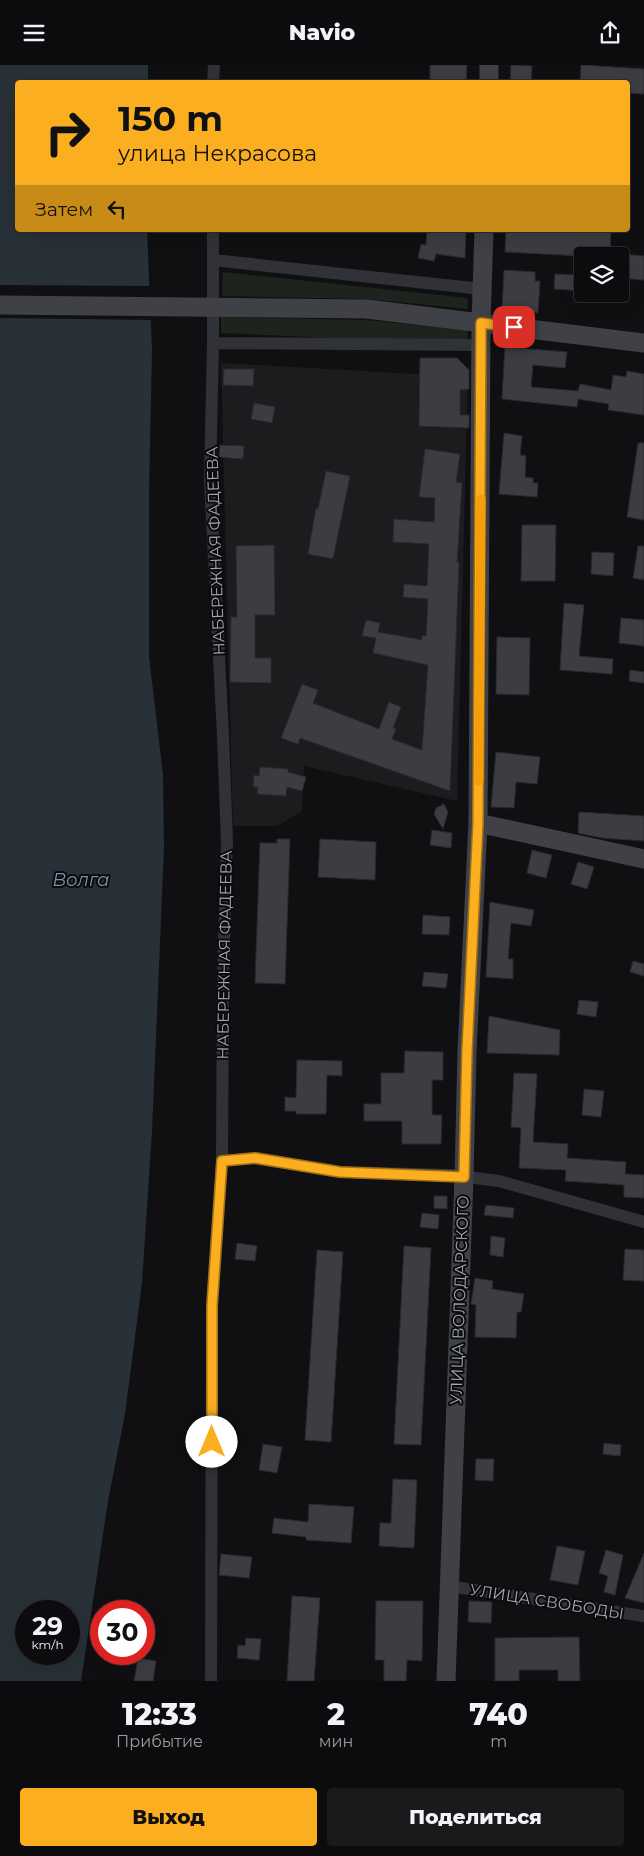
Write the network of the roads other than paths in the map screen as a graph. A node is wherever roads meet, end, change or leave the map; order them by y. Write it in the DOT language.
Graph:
graph roads {
  1 [pos="214,65"];
  2 [pos="489,65"];
  3 [pos="214,80"];
  4 [pos="488,80"];
  5 [pos="213,232"];
  6 [pos="484,232"];
  7 [pos="213,260"];
  8 [pos="482,289"];
  9 [pos="0,305"];
  10 [pos="481,323"];
  11 [pos="214,343"];
  12 [pos="644,343"];
  13 [pos="482,345"];
  14 [pos="478,823"];
  15 [pos="644,859"];
  16 [pos="222,1161"];
  17 [pos="464,1177"];
  18 [pos="644,1222"];
  19 [pos="449,1586"];
  20 [pos="644,1616"];
  21 [pos="211,1681"];
  22 [pos="446,1681"];
  1 -- 3 [label="street"];
  2 -- 4 [label="street"];
  5 -- 7 [label="street, НАБЕРЕЖНАЯ ФАДЕЕВА"];
  6 -- 8 [label="street, УЛИЦА ВОЛОДАРСКОГО"];
  7 -- 8 [label="street"];
  7 -- 11 [label="street, НАБЕРЕЖНАЯ ФАДЕЕВА"];
  8 -- 10 [label="street, УЛИЦА ВОЛОДАРСКОГО"];
  9 -- 10 [label="street, bridge"];
  10 -- 12 [label="street"];
  10 -- 13 [label="street, УЛИЦА ВОЛОДАРСКОГО"];
  11 -- 13 [label="street"];
  11 -- 16 [label="street, НАБЕРЕЖНАЯ ФАДЕЕВА"];
  13 -- 14 [label="street, УЛИЦА ВОЛОДАРСКОГО"];
  14 -- 15 [label="street"];
  14 -- 17 [label="street, УЛИЦА ВОЛОДАРСКОГО"];
  16 -- 17 [label="street"];
  16 -- 21 [label="street, НАБЕРЕЖНАЯ ФАДЕЕВА"];
  17 -- 18 [label="street"];
  17 -- 19 [label="street, УЛИЦА ВОЛОДАРСКОГО"];
  19 -- 20 [label="street, УЛИЦА СВОБОДЫ"];
  19 -- 22 [label="street, УЛИЦА ВОЛОДАРСКОГО"];
}
